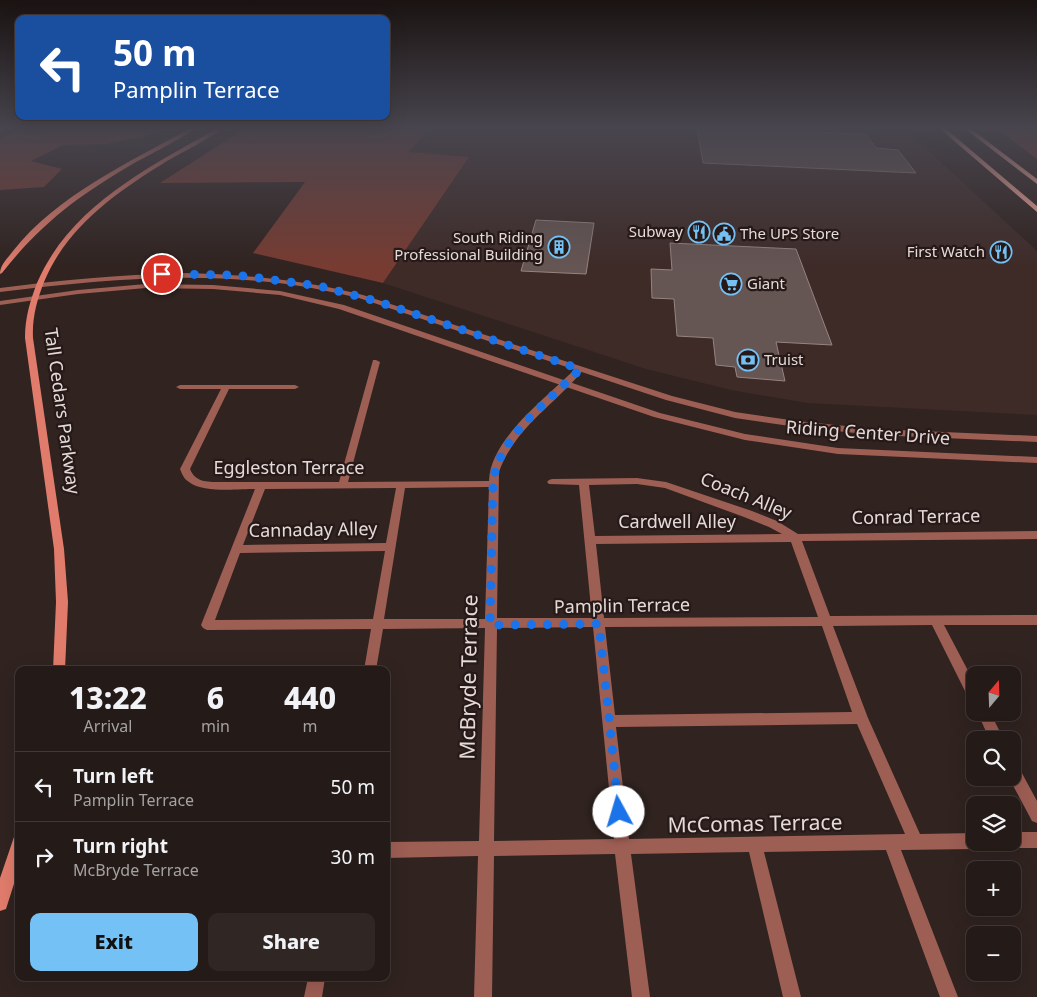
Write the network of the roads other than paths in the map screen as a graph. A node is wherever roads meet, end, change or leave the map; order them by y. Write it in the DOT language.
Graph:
graph roads {
  1 [pos="113,175"];
  2 [pos="144,175"];
  3 [pos="996,175"];
  4 [pos="1037,210"];
  5 [pos="0,272"];
  6 [pos="39,285"];
  7 [pos="0,290"];
  8 [pos="35,298"];
  9 [pos="0,303"];
  10 [pos="376,362"];
  11 [pos="580,369"];
  12 [pos="566,384"];
  13 [pos="295,386"];
  14 [pos="180,387"];
  15 [pos="226,387"];
  16 [pos="1037,439"];
  17 [pos="1037,460"];
  18 [pos="552,482"];
  19 [pos="584,482"];
  20 [pos="343,484"];
  21 [pos="493,484"];
  22 [pos="400,485"];
  23 [pos="261,486"];
  24 [pos="1037,535"];
  25 [pos="795,537"];
  26 [pos="590,540"];
  27 [pos="390,547"];
  28 [pos="236,549"];
  29 [pos="1037,620"];
  30 [pos="826,621"];
  31 [pos="936,622"];
  32 [pos="378,624"];
  33 [pos="599,624"];
  34 [pos="490,625"];
  35 [pos="59,666"];
  36 [pos="371,666"];
  37 [pos="966,680"];
  38 [pos="861,718"];
  39 [pos="610,721"];
  40 [pos="1021,786"];
  41 [pos="1037,816"];
  42 [pos="1021,840"];
  43 [pos="1037,840"];
  44 [pos="966,841"];
  45 [pos="891,843"];
  46 [pos="916,843"];
  47 [pos="755,846"];
  48 [pos="622,847"];
  49 [pos="486,849"];
  50 [pos="390,850"];
  51 [pos="15,855"];
  52 [pos="0,904"];
  53 [pos="316,981"];
  54 [pos="313,997"];
  55 [pos="483,997"];
  56 [pos="641,997"];
  57 [pos="792,997"];
  58 [pos="949,997"];
  1 -- 5 [label="main road"];
  2 -- 6 [label="main road, Tall Cedars Parkway"];
  3 -- 4 [label="main road"];
  6 -- 7 [label="street, Riding Center Drive"];
  6 -- 8 [label="main road, Tall Cedars Parkway"];
  6 -- 11 [label="street, Riding Center Drive"];
  8 -- 9 [label="street, Riding Center Drive"];
  8 -- 12 [label="street, Riding Center Drive"];
  8 -- 35 [label="main road, Tall Cedars Parkway"];
  10 -- 20 [label="street"];
  11 -- 12 [label="street, McBryde Terrace"];
  11 -- 16 [label="street, Riding Center Drive"];
  12 -- 17 [label="street, Riding Center Drive"];
  12 -- 21 [label="street, McBryde Terrace"];
  13 -- 15 [label="street"];
  14 -- 15 [label="street"];
  15 -- 23 [label="street, Eggleston Terrace"];
  18 -- 19 [label="street, Coach Alley"];
  19 -- 25 [label="street, Coach Alley"];
  19 -- 26 [label="street"];
  20 -- 22 [label="street, Eggleston Terrace"];
  20 -- 23 [label="street, Eggleston Terrace"];
  21 -- 22 [label="street, Eggleston Terrace"];
  21 -- 34 [label="street, McBryde Terrace"];
  22 -- 27 [label="street, Cannaday Alley"];
  23 -- 28 [label="street"];
  24 -- 25 [label="street, Conrad Terrace"];
  25 -- 26 [label="street, Cardwell Alley"];
  25 -- 30 [label="street, Coach Alley"];
  26 -- 33 [label="street"];
  27 -- 28 [label="street, Cannaday Alley"];
  27 -- 32 [label="street, Cannaday Alley"];
  28 -- 32 [label="street, Pamplin Terrace"];
  29 -- 31 [label="street, Pamplin Terrace"];
  30 -- 31 [label="street, Pamplin Terrace"];
  30 -- 33 [label="street, Pamplin Terrace"];
  30 -- 38 [label="street, Coach Alley"];
  31 -- 37 [label="street"];
  32 -- 34 [label="street, Pamplin Terrace"];
  32 -- 36 [label="street, Cannaday Alley"];
  33 -- 34 [label="street, Pamplin Terrace"];
  33 -- 39 [label="street"];
  34 -- 49 [label="street, McBryde Terrace"];
  38 -- 39 [label="street"];
  38 -- 46 [label="street, Coach Alley"];
  39 -- 48 [label="street"];
  40 -- 41 [label="street"];
  42 -- 43 [label="street"];
  44 -- 46 [label="street, McComas Terrace"];
  45 -- 46 [label="street, McComas Terrace"];
  45 -- 47 [label="street, McComas Terrace"];
  45 -- 58 [label="street"];
  47 -- 48 [label="street, McComas Terrace"];
  47 -- 57 [label="street"];
  48 -- 49 [label="street, McComas Terrace"];
  48 -- 56 [label="street"];
  49 -- 50 [label="street, McComas Terrace"];
  49 -- 55 [label="street, McBryde Terrace"];
  51 -- 52 [label="main road"];
  53 -- 54 [label="street"];
}
